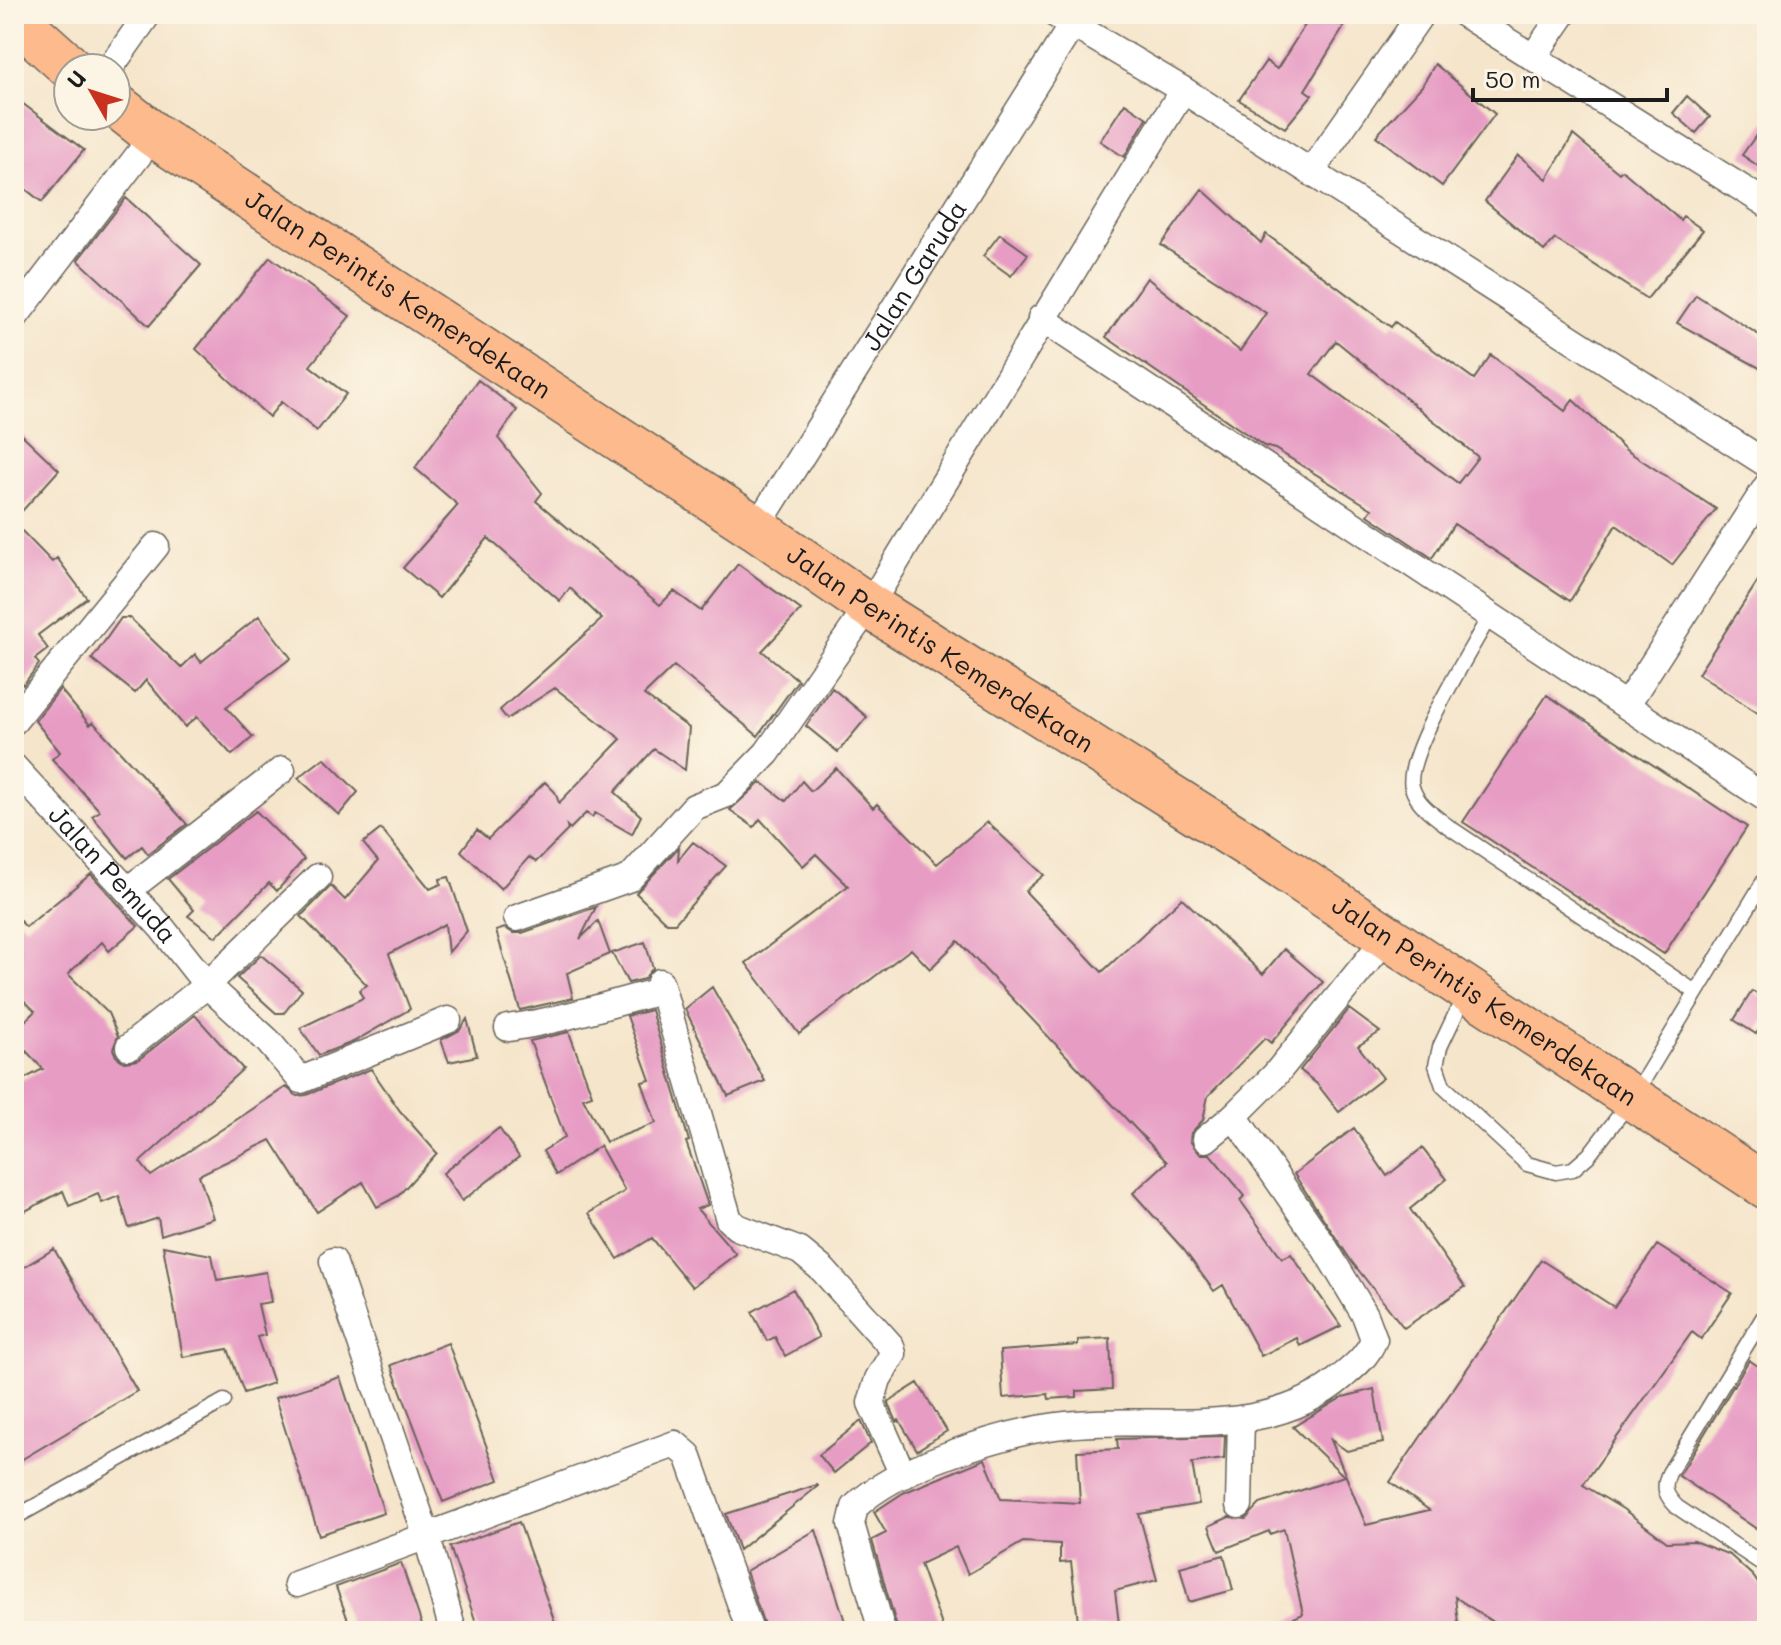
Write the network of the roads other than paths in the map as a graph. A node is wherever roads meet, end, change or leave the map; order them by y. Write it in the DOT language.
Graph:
graph roads {
  1 [pos="130,14"];
  2 [pos="148,14"];
  3 [pos="1421,14"];
  4 [pos="1464,14"];
  5 [pos="1563,14"];
  6 [pos="14,17"];
  7 [pos="1069,17"];
  8 [pos="53,52"];
  9 [pos="103,52"];
  10 [pos="121,52"];
  11 [pos="1534,56"];
  12 [pos="1183,90"];
  13 [pos="132,118"];
  14 [pos="154,135"];
  15 [pos="1311,172"];
  16 [pos="1767,204"];
  17 [pos="14,318"];
  18 [pos="1041,318"];
  19 [pos="1767,464"];
  20 [pos="1767,486"];
  21 [pos="756,528"];
  22 [pos="156,546"];
  23 [pos="869,606"];
  24 [pos="1490,615"];
  25 [pos="1627,704"];
  26 [pos="14,721"];
  27 [pos="14,767"];
  28 [pos="282,770"];
  29 [pos="1767,799"];
  30 [pos="1767,876"];
  31 [pos="318,877"];
  32 [pos="128,890"];
  33 [pos="517,918"];
  34 [pos="1387,937"];
  35 [pos="207,985"];
  36 [pos="1468,988"];
  37 [pos="1694,991"];
  38 [pos="448,1020"];
  39 [pos="508,1028"];
  40 [pos="129,1047"];
  41 [pos="1632,1099"];
  42 [pos="1234,1116"];
  43 [pos="1206,1139"];
  44 [pos="1767,1187"];
  45 [pos="333,1261"];
  46 [pos="1767,1311"];
  47 [pos="224,1401"];
  48 [pos="1241,1419"];
  49 [pos="903,1475"];
  50 [pos="1239,1505"];
  51 [pos="14,1518"];
  52 [pos="426,1534"];
  53 [pos="1767,1567"];
  54 [pos="297,1584"];
  55 [pos="453,1631"];
  56 [pos="750,1631"];
  57 [pos="882,1631"];
  1 -- 9 [label="street"];
  2 -- 10 [label="street"];
  3 -- 15 [label="street"];
  4 -- 11 [label="street"];
  5 -- 11 [label="street"];
  6 -- 8 [label="highway"];
  7 -- 12 [label="street"];
  7 -- 21 [label="street, Jalan Garuda"];
  11 -- 16 [label="street"];
  12 -- 15 [label="street"];
  12 -- 18 [label="street"];
  13 -- 14 [label="highway, Jalan Perintis Kemerdekaan"];
  14 -- 17 [label="street"];
  14 -- 21 [label="highway, Jalan Perintis Kemerdekaan"];
  15 -- 19 [label="street"];
  18 -- 23 [label="street"];
  18 -- 24 [label="street"];
  20 -- 25 [label="street"];
  21 -- 23 [label="highway, Jalan Perintis Kemerdekaan"];
  22 -- 26 [label="street"];
  23 -- 33 [label="street"];
  23 -- 34 [label="highway, Jalan Perintis Kemerdekaan"];
  24 -- 25 [label="street"];
  24 -- 37 [label="lane"];
  25 -- 29 [label="street"];
  27 -- 32 [label="street, Jalan Pemuda"];
  28 -- 32 [label="street"];
  30 -- 37 [label="lane"];
  31 -- 35 [label="street"];
  32 -- 35 [label="street, Jalan Pemuda"];
  34 -- 36 [label="highway, Jalan Perintis Kemerdekaan"];
  34 -- 42 [label="street"];
  35 -- 38 [label="street, Jalan Pemuda"];
  35 -- 40 [label="street"];
  36 -- 41 [label="highway, Jalan Perintis Kemerdekaan"];
  36 -- 41 [label="lane"];
  37 -- 41 [label="lane"];
  39 -- 49 [label="street"];
  41 -- 44 [label="highway, Jalan Perintis Kemerdekaan"];
  42 -- 43 [label="street"];
  42 -- 48 [label="street"];
  45 -- 52 [label="street"];
  46 -- 53 [label="lane"];
  47 -- 51 [label="lane"];
  48 -- 49 [label="street"];
  48 -- 50 [label="street"];
  49 -- 57 [label="street"];
  52 -- 54 [label="street"];
  52 -- 55 [label="street"];
  52 -- 56 [label="street"];
}
